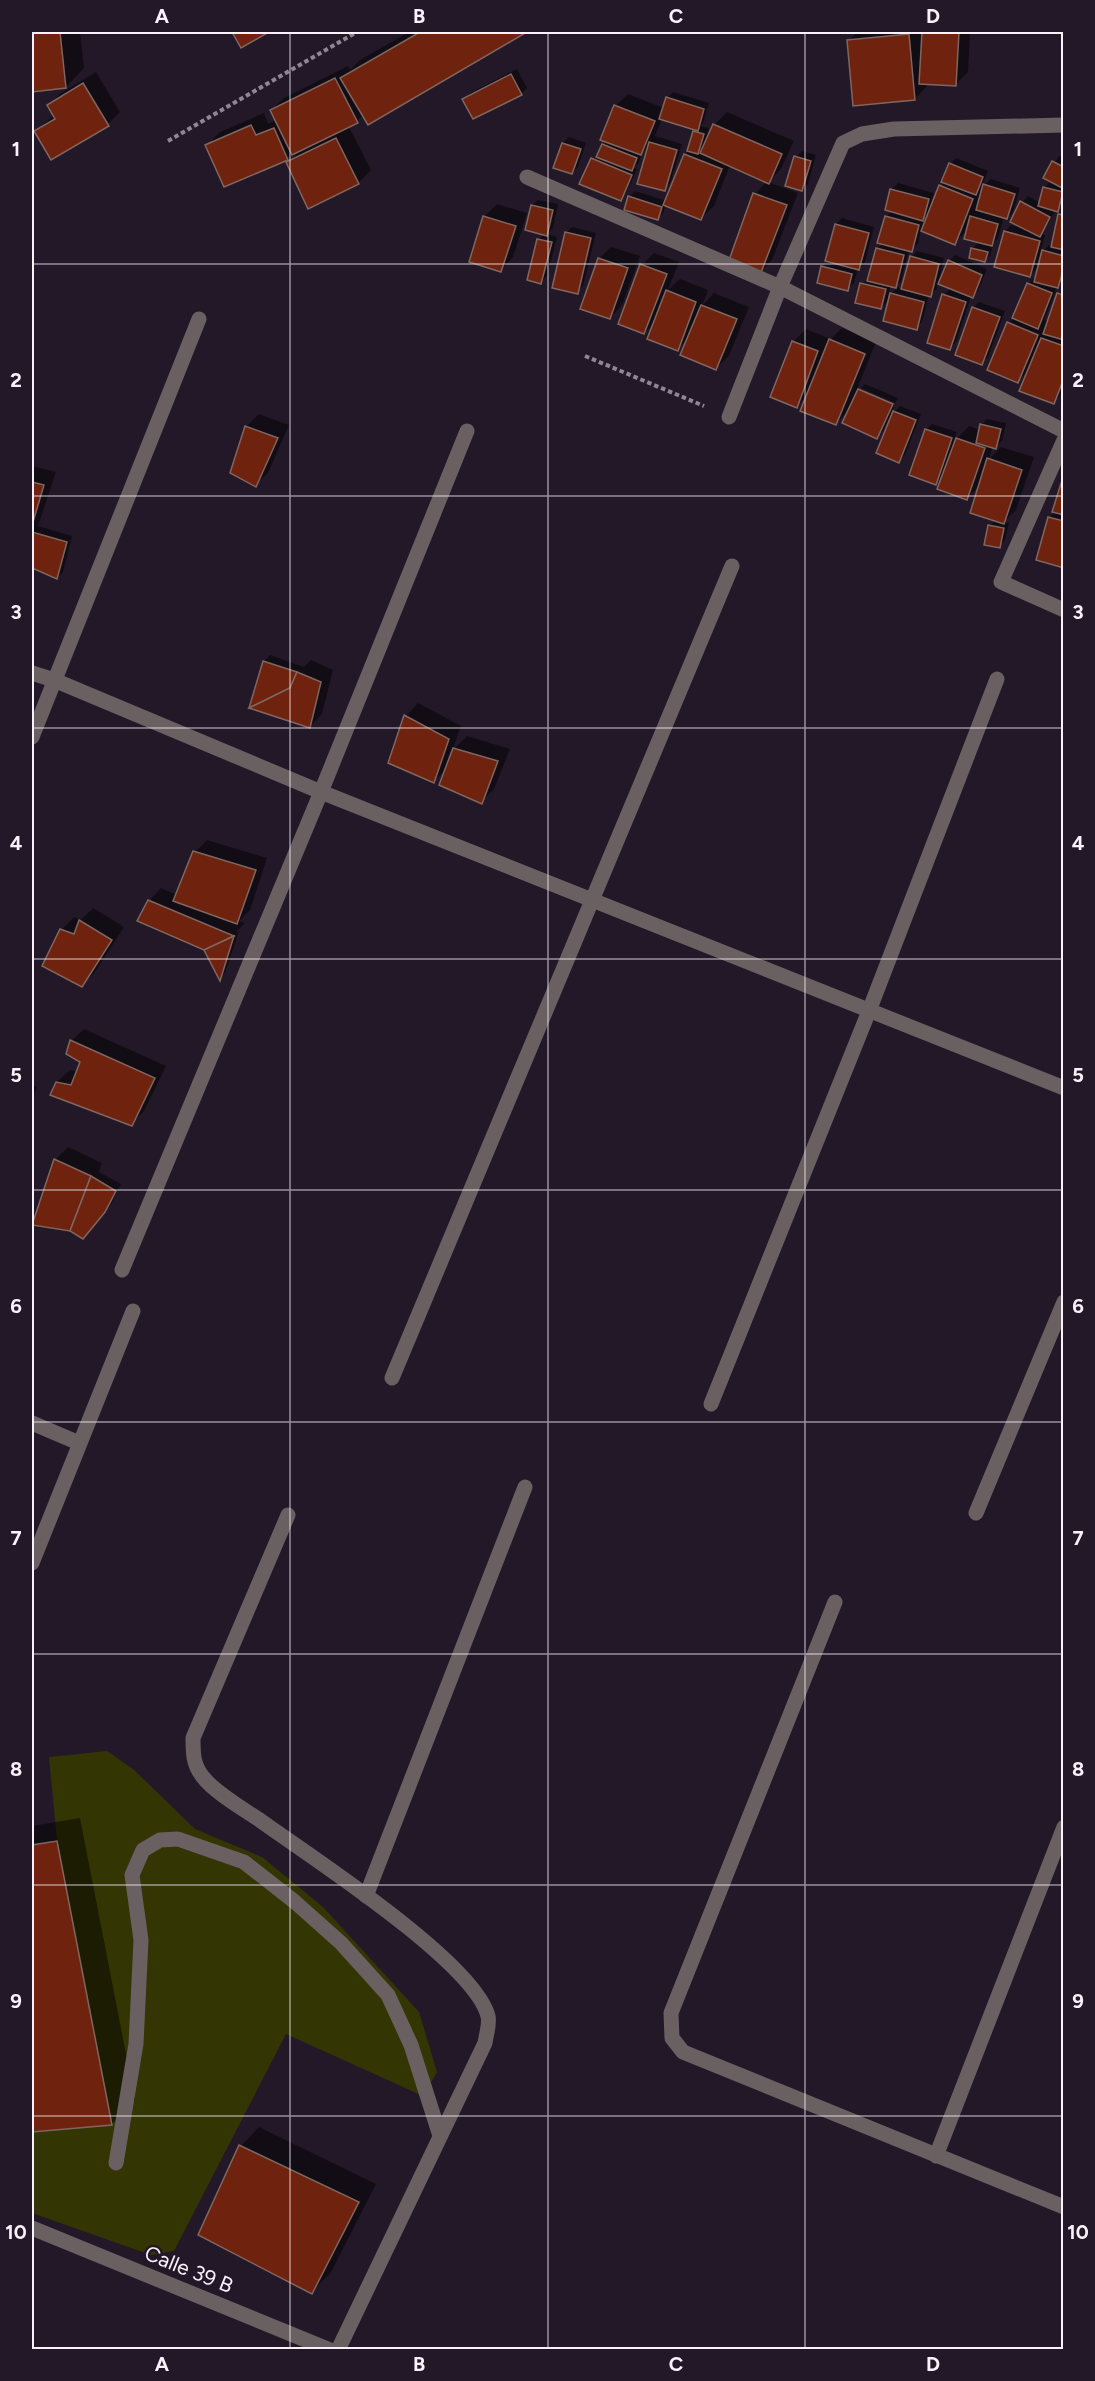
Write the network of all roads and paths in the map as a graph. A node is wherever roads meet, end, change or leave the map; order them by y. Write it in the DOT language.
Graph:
graph roads {
  1 [pos="357,32"];
  2 [pos="1064,125"];
  3 [pos="168,141"];
  4 [pos="527,177"];
  5 [pos="780,287"];
  6 [pos="199,319"];
  7 [pos="585,356"];
  8 [pos="729,417"];
  9 [pos="467,431"];
  10 [pos="1064,431"];
  11 [pos="1064,440"];
  12 [pos="732,567"];
  13 [pos="1064,610"];
  14 [pos="32,674"];
  15 [pos="997,679"];
  16 [pos="54,680"];
  17 [pos="32,737"];
  18 [pos="321,792"];
  19 [pos="592,900"];
  20 [pos="869,1011"];
  21 [pos="1064,1088"];
  22 [pos="122,1270"];
  23 [pos="1064,1302"];
  24 [pos="133,1311"];
  25 [pos="392,1378"];
  26 [pos="711,1404"];
  27 [pos="32,1423"];
  28 [pos="79,1443"];
  29 [pos="525,1487"];
  30 [pos="976,1513"];
  31 [pos="288,1515"];
  32 [pos="32,1563"];
  33 [pos="835,1602"];
  34 [pos="1064,1827"];
  35 [pos="366,1896"];
  36 [pos="440,2136"];
  37 [pos="936,2156"];
  38 [pos="116,2163"];
  39 [pos="1064,2207"];
  40 [pos="32,2228"];
  41 [pos="330,2349"];
  42 [pos="338,2349"];
  1 -- 3 [label="path"];
  2 -- 5 [label="street"];
  4 -- 5 [label="street"];
  5 -- 8 [label="street"];
  5 -- 10 [label="street"];
  6 -- 16 [label="street"];
  7 -- 8 [label="path"];
  9 -- 18 [label="street"];
  11 -- 13 [label="street"];
  12 -- 19 [label="street"];
  14 -- 16 [label="street"];
  15 -- 20 [label="street"];
  16 -- 17 [label="street"];
  16 -- 18 [label="street"];
  18 -- 19 [label="street"];
  18 -- 22 [label="street"];
  19 -- 20 [label="street"];
  19 -- 25 [label="street"];
  20 -- 21 [label="street"];
  20 -- 26 [label="street"];
  23 -- 30 [label="street"];
  24 -- 28 [label="street"];
  27 -- 28 [label="street"];
  28 -- 32 [label="street"];
  29 -- 35 [label="street"];
  31 -- 35 [label="street"];
  33 -- 37 [label="street"];
  34 -- 37 [label="street"];
  35 -- 36 [label="street"];
  36 -- 38 [label="street"];
  36 -- 42 [label="street"];
  37 -- 39 [label="street"];
  40 -- 41 [label="street, Calle 39 B"];
}
